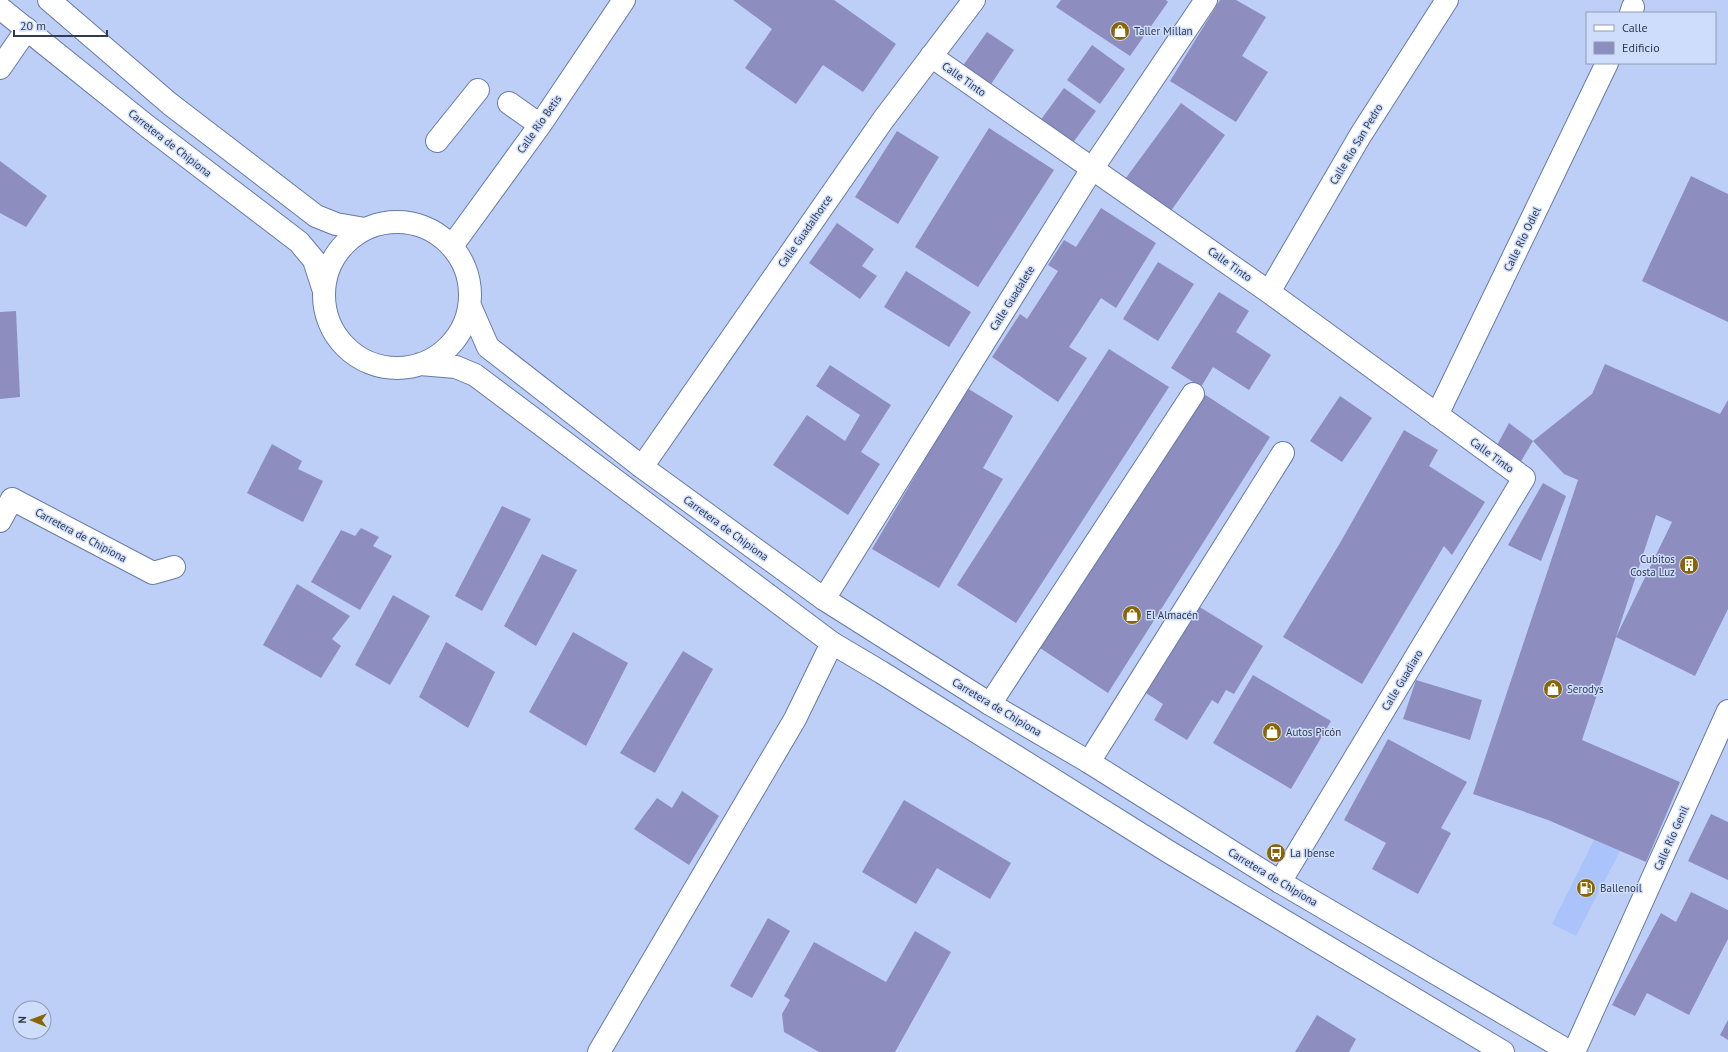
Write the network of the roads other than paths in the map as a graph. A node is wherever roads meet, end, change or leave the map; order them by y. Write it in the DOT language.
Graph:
graph roads {
  1 [pos="49,0"];
  2 [pos="624,0"];
  3 [pos="974,0"];
  4 [pos="1206,0"];
  5 [pos="1447,0"];
  6 [pos="0,8"];
  7 [pos="27,29"];
  8 [pos="931,56"];
  9 [pos="1607,64"];
  10 [pos="0,68"];
  11 [pos="478,90"];
  12 [pos="509,103"];
  13 [pos="540,125"];
  14 [pos="437,141"];
  15 [pos="1092,169"];
  16 [pos="365,229"];
  17 [pos="452,246"];
  18 [pos="324,290"];
  19 [pos="1269,292"];
  20 [pos="470,306"];
  21 [pos="420,364"];
  22 [pos="1193,394"];
  23 [pos="1437,414"];
  24 [pos="1283,453"];
  25 [pos="642,467"];
  26 [pos="1524,478"];
  27 [pos="0,521"];
  28 [pos="174,568"];
  29 [pos="824,599"];
  30 [pos="832,643"];
  31 [pos="990,704"];
  32 [pos="1728,711"];
  33 [pos="1089,762"];
  34 [pos="1280,882"];
  35 [pos="599,1052"];
  36 [pos="1503,1052"];
  37 [pos="1570,1052"];
  38 [pos="1574,1052"];
  1 -- 16 [label="street"];
  2 -- 13 [label="street, Calle Río Betis"];
  3 -- 8 [label="street, Calle Guadalhorce"];
  4 -- 15 [label="street, Calle Guadalete"];
  5 -- 19 [label="street, Calle Río San Pedro"];
  6 -- 7 [label="street, Carretera de Chipiona"];
  7 -- 10 [label="street"];
  7 -- 18 [label="street, Carretera de Chipiona"];
  8 -- 15 [label="street, Calle Tinto"];
  8 -- 25 [label="street, Calle Guadalhorce"];
  9 -- 23 [label="street, Calle Río Odiel"];
  11 -- 14 [label="street"];
  12 -- 13 [label="street"];
  13 -- 17 [label="street, Calle Río Betis"];
  15 -- 19 [label="street, Calle Tinto"];
  15 -- 29 [label="street, Calle Guadalete"];
  16 -- 17 [label="street"];
  16 -- 18 [label="street"];
  17 -- 20 [label="street"];
  18 -- 21 [label="street"];
  19 -- 23 [label="street, Calle Tinto"];
  20 -- 21 [label="street"];
  20 -- 25 [label="street, Carretera de Chipiona"];
  21 -- 30 [label="street"];
  22 -- 31 [label="street"];
  23 -- 26 [label="street, Calle Tinto"];
  24 -- 33 [label="street"];
  25 -- 29 [label="street, Carretera de Chipiona"];
  26 -- 34 [label="street, Calle Guadiaro"];
  27 -- 28 [label="street, Carretera de Chipiona"];
  29 -- 31 [label="street, Carretera de Chipiona"];
  30 -- 35 [label="street"];
  30 -- 36 [label="street"];
  31 -- 33 [label="street, Carretera de Chipiona"];
  32 -- 38 [label="street, Calle Río Genil"];
  33 -- 34 [label="street, Carretera de Chipiona"];
  34 -- 37 [label="street, Carretera de Chipiona"];
}
